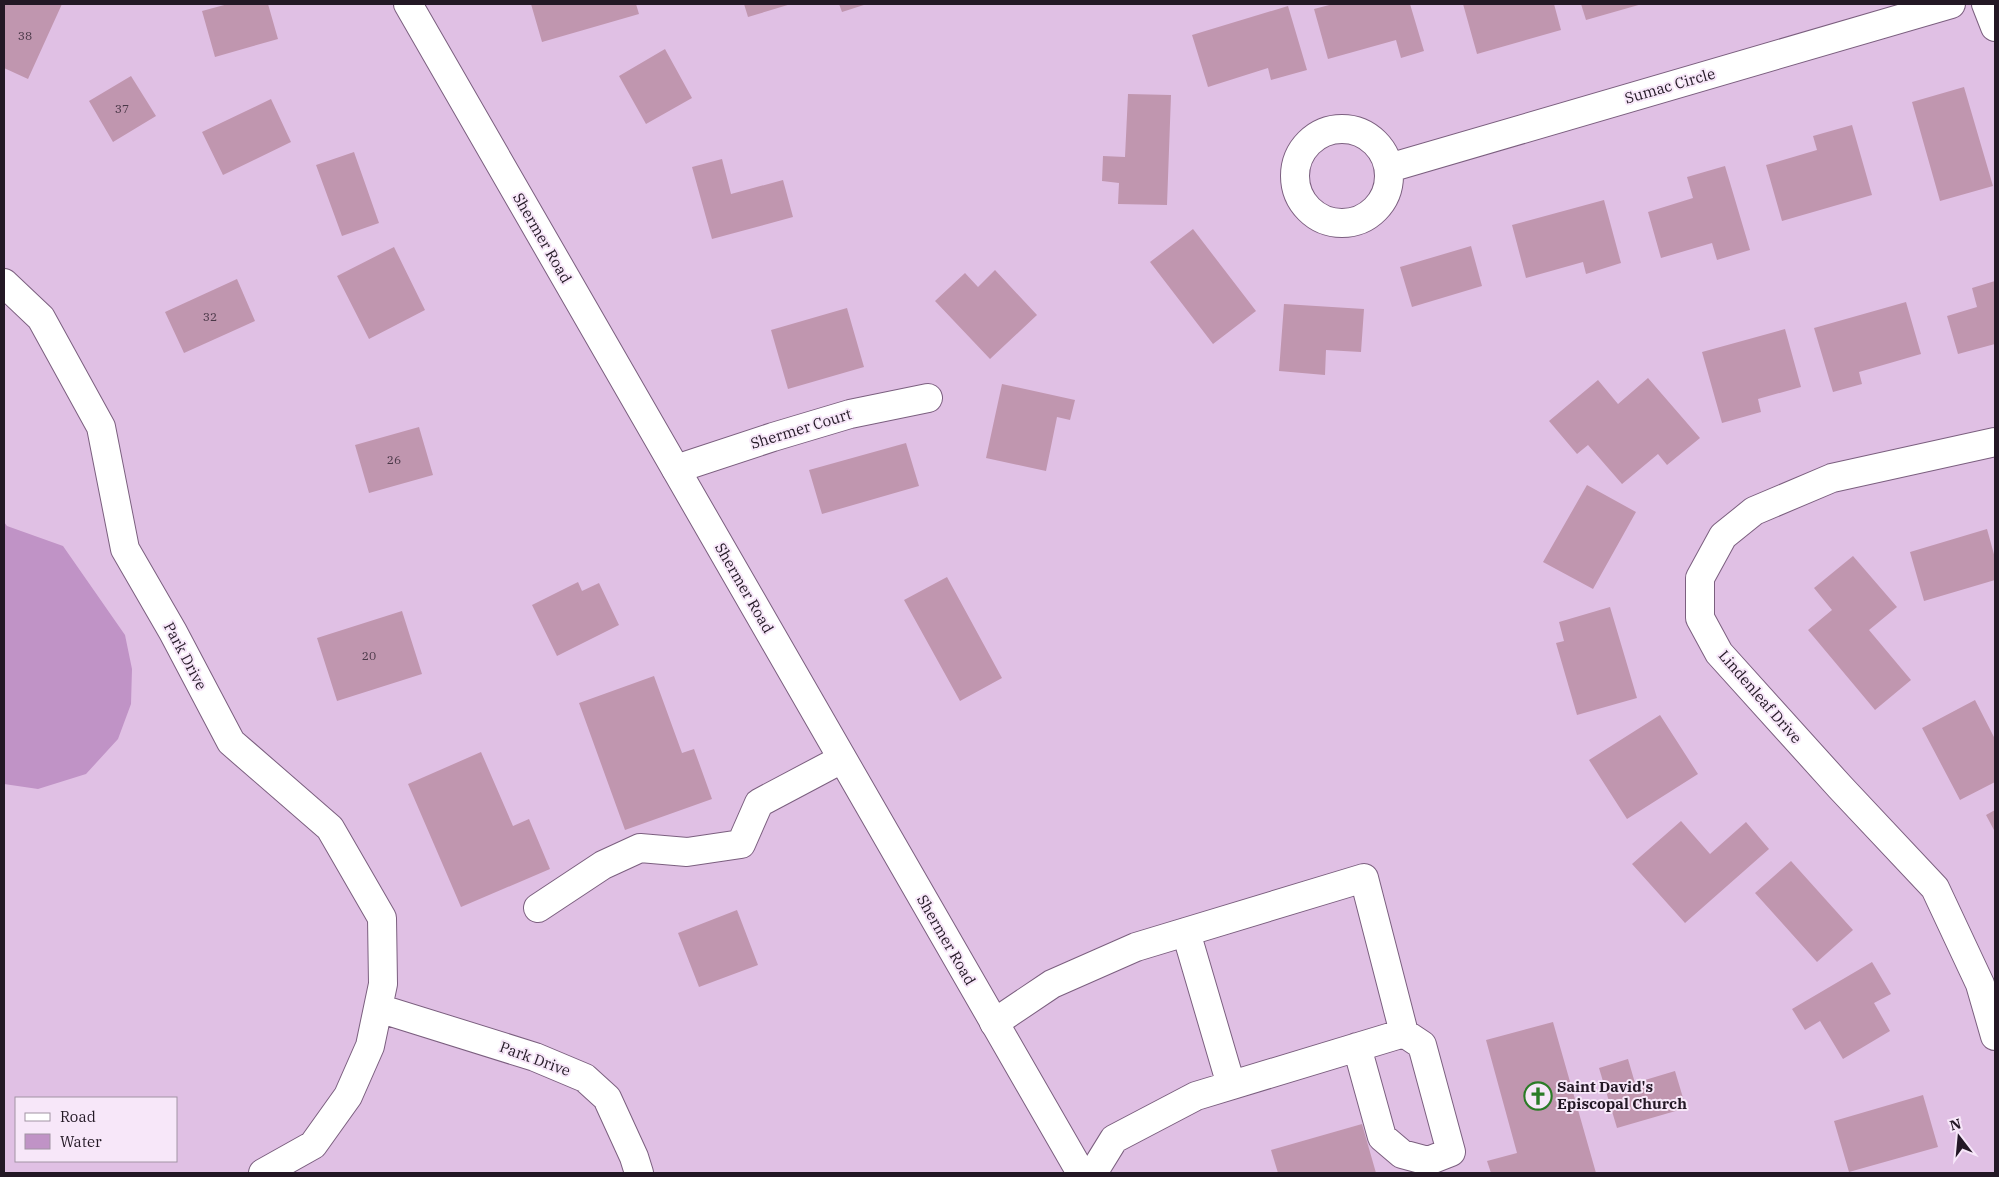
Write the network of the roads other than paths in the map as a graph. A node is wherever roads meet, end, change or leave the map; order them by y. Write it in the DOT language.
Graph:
graph roads {
  1 [pos="408,4"];
  2 [pos="1951,4"];
  3 [pos="1986,4"];
  4 [pos="1995,27"];
  5 [pos="1389,168"];
  6 [pos="4,283"];
  7 [pos="928,398"];
  8 [pos="1995,442"];
  9 [pos="676,469"];
  10 [pos="842,759"];
  11 [pos="538,908"];
  12 [pos="1186,932"];
  13 [pos="378,1008"];
  14 [pos="994,1023"];
  15 [pos="1404,1033"];
  16 [pos="1995,1036"];
  17 [pos="1357,1047"];
  18 [pos="1231,1085"];
  19 [pos="263,1173"];
  20 [pos="640,1173"];
  21 [pos="1081,1173"];
  22 [pos="1093,1173"];
  1 -- 9 [label="street, Shermer Road"];
  2 -- 5 [label="street, Sumac Circle"];
  3 -- 4 [label="street"];
  6 -- 13 [label="street, Park Drive"];
  7 -- 9 [label="street, Shermer Court"];
  8 -- 16 [label="street, Lindenleaf Drive"];
  9 -- 10 [label="street, Shermer Road"];
  10 -- 11 [label="street"];
  10 -- 14 [label="street, Shermer Road"];
  12 -- 14 [label="street"];
  12 -- 15 [label="street"];
  12 -- 18 [label="street"];
  13 -- 19 [label="street, Park Drive"];
  13 -- 20 [label="street, Park Drive"];
  14 -- 21 [label="street, Shermer Road"];
  15 -- 17 [label="street"];
  15 -- 17 [label="street"];
  17 -- 18 [label="street"];
  18 -- 22 [label="street"];
}
